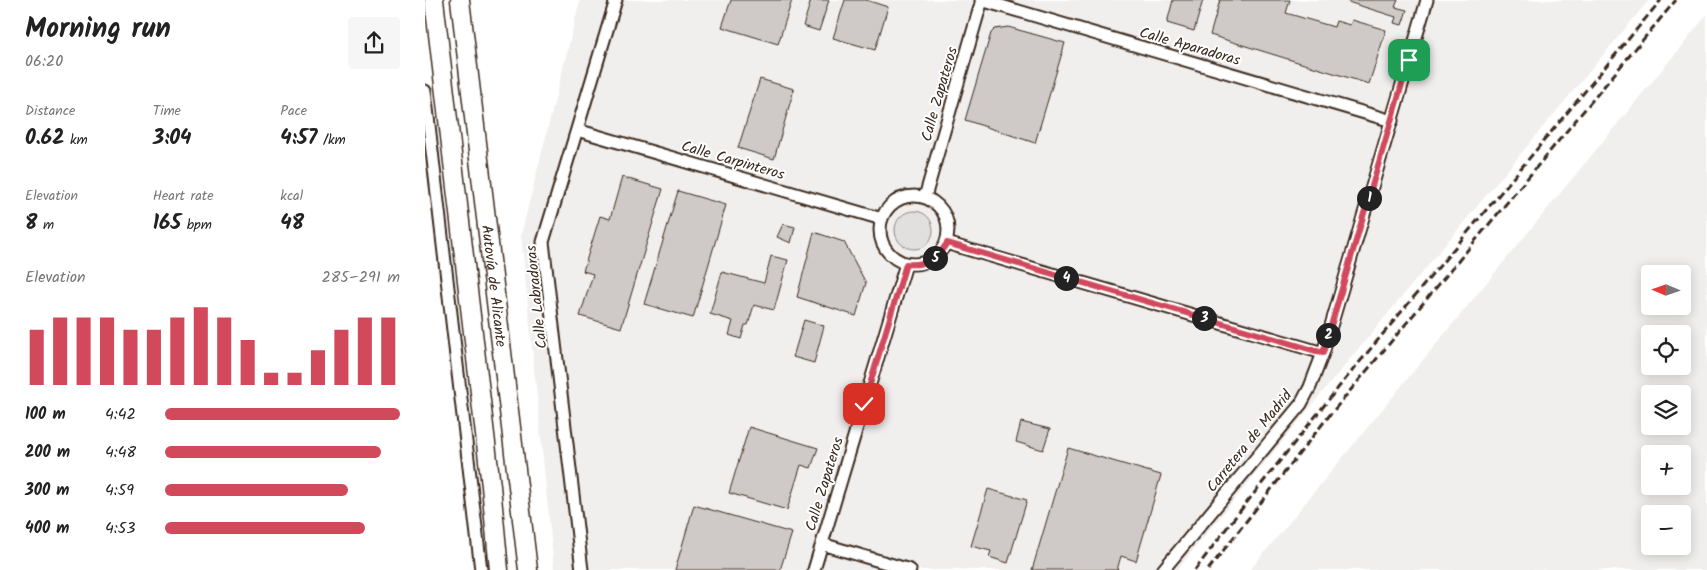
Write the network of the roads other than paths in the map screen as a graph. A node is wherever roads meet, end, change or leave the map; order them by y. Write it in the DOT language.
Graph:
graph roads {
  1 [pos="434,0"];
  2 [pos="460,0"];
  3 [pos="616,0"];
  4 [pos="982,0"];
  5 [pos="1427,0"];
  6 [pos="425,91"];
  7 [pos="1391,121"];
  8 [pos="577,130"];
  9 [pos="925,197"];
  10 [pos="882,219"];
  11 [pos="947,243"];
  12 [pos="906,264"];
  13 [pos="1323,353"];
  14 [pos="822,544"];
  15 [pos="481,570"];
  16 [pos="499,570"];
  17 [pos="528,570"];
  18 [pos="582,570"];
  19 [pos="814,570"];
  20 [pos="910,570"];
  21 [pos="1163,570"];
  1 -- 16 [label="highway, Autovía de Alicante"];
  2 -- 17 [label="highway, Autovía de Alicante"];
  3 -- 8 [label="street, Calle Labradoras"];
  4 -- 7 [label="street, Calle Aparadoras"];
  4 -- 9 [label="street, Calle Zapateros"];
  5 -- 7 [label="street, Carretera de Madrid"];
  6 -- 15 [label="street"];
  7 -- 13 [label="street, Carretera de Madrid"];
  8 -- 10 [label="street, Calle Carpinteros"];
  8 -- 18 [label="street, Calle Labradoras"];
  9 -- 10 [label="street"];
  9 -- 11 [label="street"];
  10 -- 12 [label="street"];
  11 -- 12 [label="street"];
  11 -- 13 [label="street"];
  12 -- 14 [label="street, Calle Zapateros"];
  13 -- 21 [label="street, Carretera de Madrid"];
  14 -- 19 [label="street, Calle Zapateros"];
  14 -- 20 [label="street"];
}
